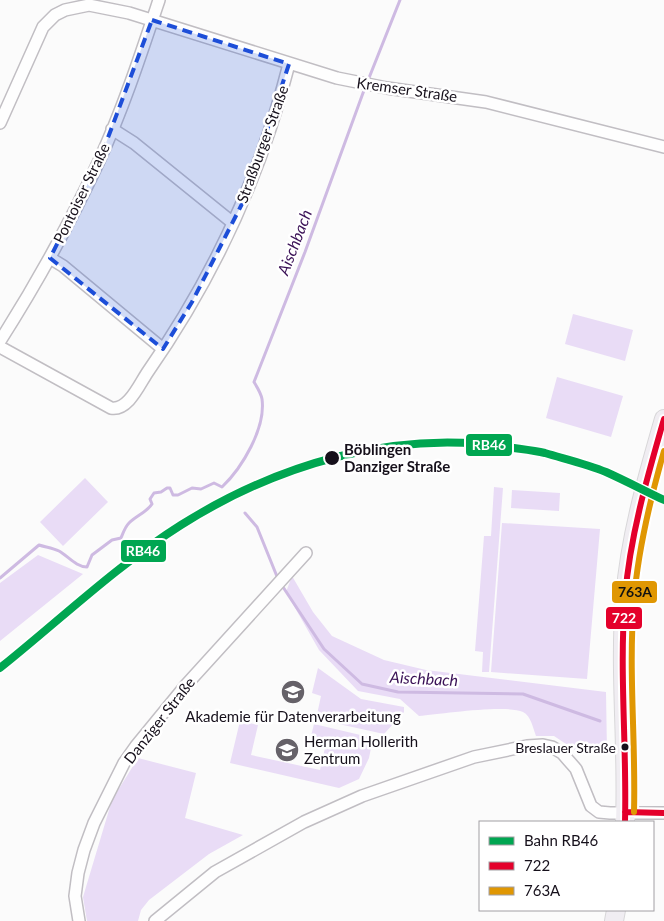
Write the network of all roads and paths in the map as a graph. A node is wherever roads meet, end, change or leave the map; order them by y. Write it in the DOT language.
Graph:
graph roads {
  1 [pos="159,0"];
  2 [pos="89,3"];
  3 [pos="152,20"];
  4 [pos="290,64"];
  5 [pos="0,123"];
  6 [pos="112,129"];
  7 [pos="664,147"];
  8 [pos="171,173"];
  9 [pos="233,223"];
  10 [pos="50,258"];
  11 [pos="0,341"];
  12 [pos="0,347"];
  13 [pos="163,349"];
  14 [pos="664,419"];
  15 [pos="306,552"];
  16 [pos="664,812"];
  17 [pos="625,817"];
  18 [pos="79,921"];
  19 [pos="155,921"];
  1 -- 3 [label="street, Pontoiser Straße"];
  2 -- 3 [label="street, Kremser Straße"];
  2 -- 5 [label="street"];
  3 -- 4 [label="street, Kremser Straße"];
  3 -- 6 [label="street, Pontoiser Straße"];
  4 -- 7 [label="street, Kremser Straße"];
  4 -- 9 [label="street, Straßburger Straße"];
  6 -- 8 [label="street, Pontoiser Straße"];
  6 -- 10 [label="street, Pontoiser Straße"];
  8 -- 9 [label="street, Straßburger Straße"];
  9 -- 13 [label="street, Straßburger Straße"];
  10 -- 11 [label="street, Pontoiser Straße"];
  10 -- 13 [label="street, Pontoiser Straße"];
  12 -- 13 [label="street, Straßburger Straße"];
  14 -- 17 [label="main road"];
  15 -- 18 [label="street, Danziger Straße"];
  16 -- 17 [label="street"];
  17 -- 19 [label="street"];
}
